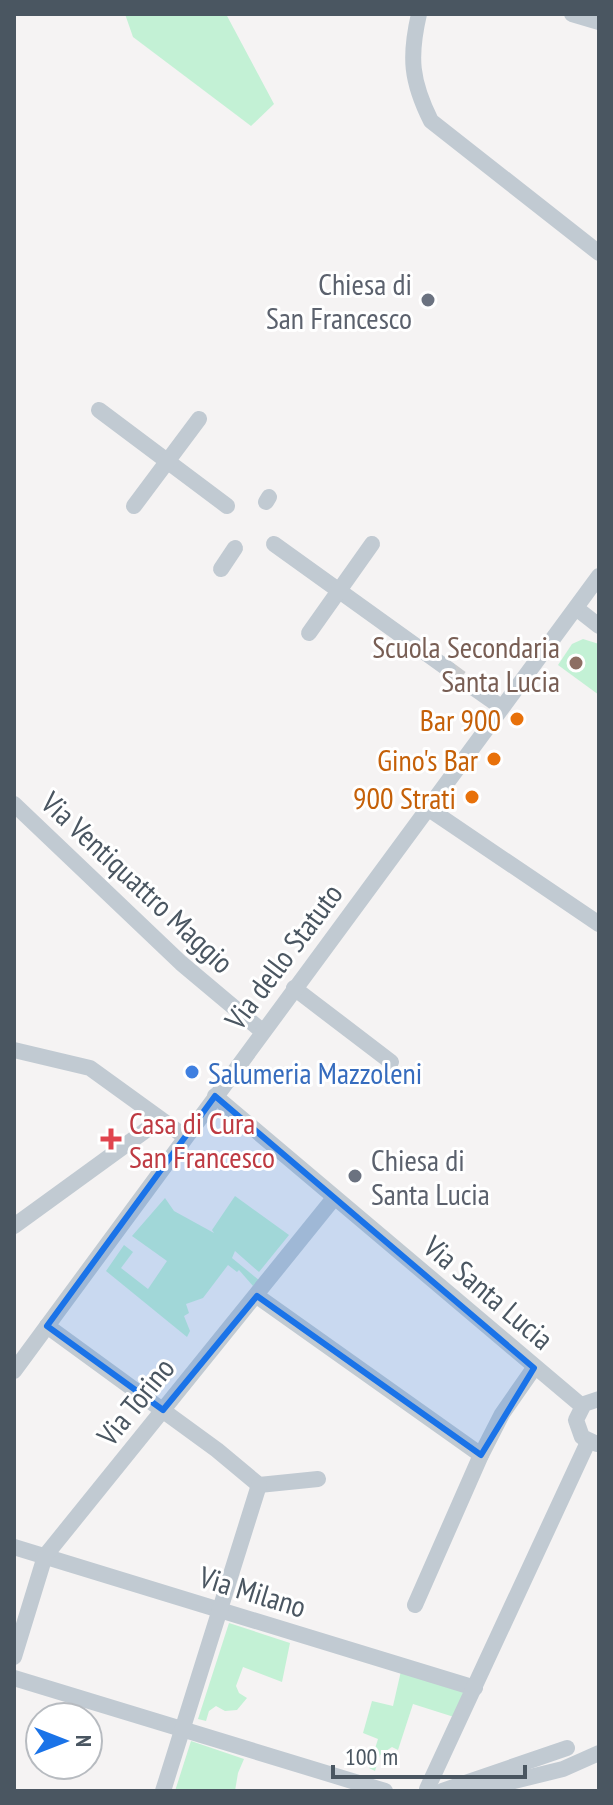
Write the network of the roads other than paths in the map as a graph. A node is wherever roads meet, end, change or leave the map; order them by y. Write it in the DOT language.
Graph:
graph roads {
  1 [pos="419,14"];
  2 [pos="572,14"];
  3 [pos="599,22"];
  4 [pos="599,253"];
  5 [pos="99,410"];
  6 [pos="199,419"];
  7 [pos="167,461"];
  8 [pos="134,506"];
  9 [pos="227,506"];
  10 [pos="274,544"];
  11 [pos="372,544"];
  12 [pos="235,548"];
  13 [pos="221,569"];
  14 [pos="599,576"];
  15 [pos="338,591"];
  16 [pos="576,608"];
  17 [pos="599,626"];
  18 [pos="309,633"];
  19 [pos="448,669"];
  20 [pos="471,686"];
  21 [pos="501,707"];
  22 [pos="14,804"];
  23 [pos="429,809"];
  24 [pos="599,924"];
  25 [pos="294,988"];
  26 [pos="262,1031"];
  27 [pos="14,1050"];
  28 [pos="391,1062"];
  29 [pos="215,1096"];
  30 [pos="160,1120"];
  31 [pos="184,1136"];
  32 [pos="334,1198"];
  33 [pos="14,1226"];
  34 [pos="257,1296"];
  35 [pos="47,1326"];
  36 [pos="534,1368"];
  37 [pos="14,1371"];
  38 [pos="599,1399"];
  39 [pos="582,1406"];
  40 [pos="163,1410"];
  41 [pos="594,1443"];
  42 [pos="481,1455"];
  43 [pos="318,1479"];
  44 [pos="259,1485"];
  45 [pos="14,1547"];
  46 [pos="45,1556"];
  47 [pos="415,1605"];
  48 [pos="219,1610"];
  49 [pos="14,1657"];
  50 [pos="14,1678"];
  51 [pos="475,1688"];
  52 [pos="183,1730"];
  53 [pos="567,1748"];
  54 [pos="599,1753"];
  55 [pos="163,1791"];
  56 [pos="385,1791"];
  57 [pos="430,1791"];
  58 [pos="473,1791"];
  1 -- 4 [label="street"];
  2 -- 3 [label="street"];
  5 -- 7 [label="street"];
  6 -- 7 [label="street"];
  7 -- 8 [label="street"];
  7 -- 9 [label="street"];
  10 -- 15 [label="street"];
  11 -- 15 [label="street"];
  12 -- 13 [label="street"];
  14 -- 16 [label="street, Via dello Statuto"];
  15 -- 18 [label="street"];
  15 -- 19 [label="street"];
  16 -- 17 [label="street"];
  16 -- 21 [label="street, Via dello Statuto"];
  20 -- 21 [label="street"];
  21 -- 23 [label="street, Via dello Statuto"];
  22 -- 26 [label="street, Via Ventiquattro Maggio"];
  23 -- 24 [label="street"];
  23 -- 25 [label="street, Via dello Statuto"];
  25 -- 26 [label="street, Via dello Statuto"];
  25 -- 28 [label="street"];
  26 -- 29 [label="street, Via dello Statuto"];
  27 -- 30 [label="street"];
  29 -- 31 [label="street, Via dello Statuto"];
  29 -- 32 [label="street, Via Santa Lucia"];
  30 -- 31 [label="street"];
  30 -- 33 [label="street"];
  31 -- 35 [label="street, Via dello Statuto"];
  32 -- 34 [label="street, Via Torino"];
  32 -- 36 [label="street, Via Santa Lucia"];
  34 -- 40 [label="street, Via Torino"];
  34 -- 42 [label="street"];
  35 -- 37 [label="street, Via dello Statuto"];
  35 -- 40 [label="street"];
  36 -- 39 [label="street, Via Santa Lucia"];
  36 -- 42 [label="street"];
  38 -- 39 [label="street"];
  39 -- 41 [label="street"];
  40 -- 44 [label="street"];
  40 -- 46 [label="street, Via Torino"];
  41 -- 51 [label="street"];
  42 -- 47 [label="street"];
  43 -- 44 [label="street"];
  44 -- 48 [label="street"];
  45 -- 46 [label="street, Via Milano"];
  46 -- 48 [label="street, Via Milano"];
  46 -- 49 [label="street, Via Torino"];
  48 -- 51 [label="street, Via Milano"];
  48 -- 52 [label="street"];
  50 -- 52 [label="street"];
  51 -- 57 [label="street"];
  52 -- 55 [label="street"];
  52 -- 56 [label="street"];
  53 -- 57 [label="street"];
  54 -- 58 [label="street"];
}
